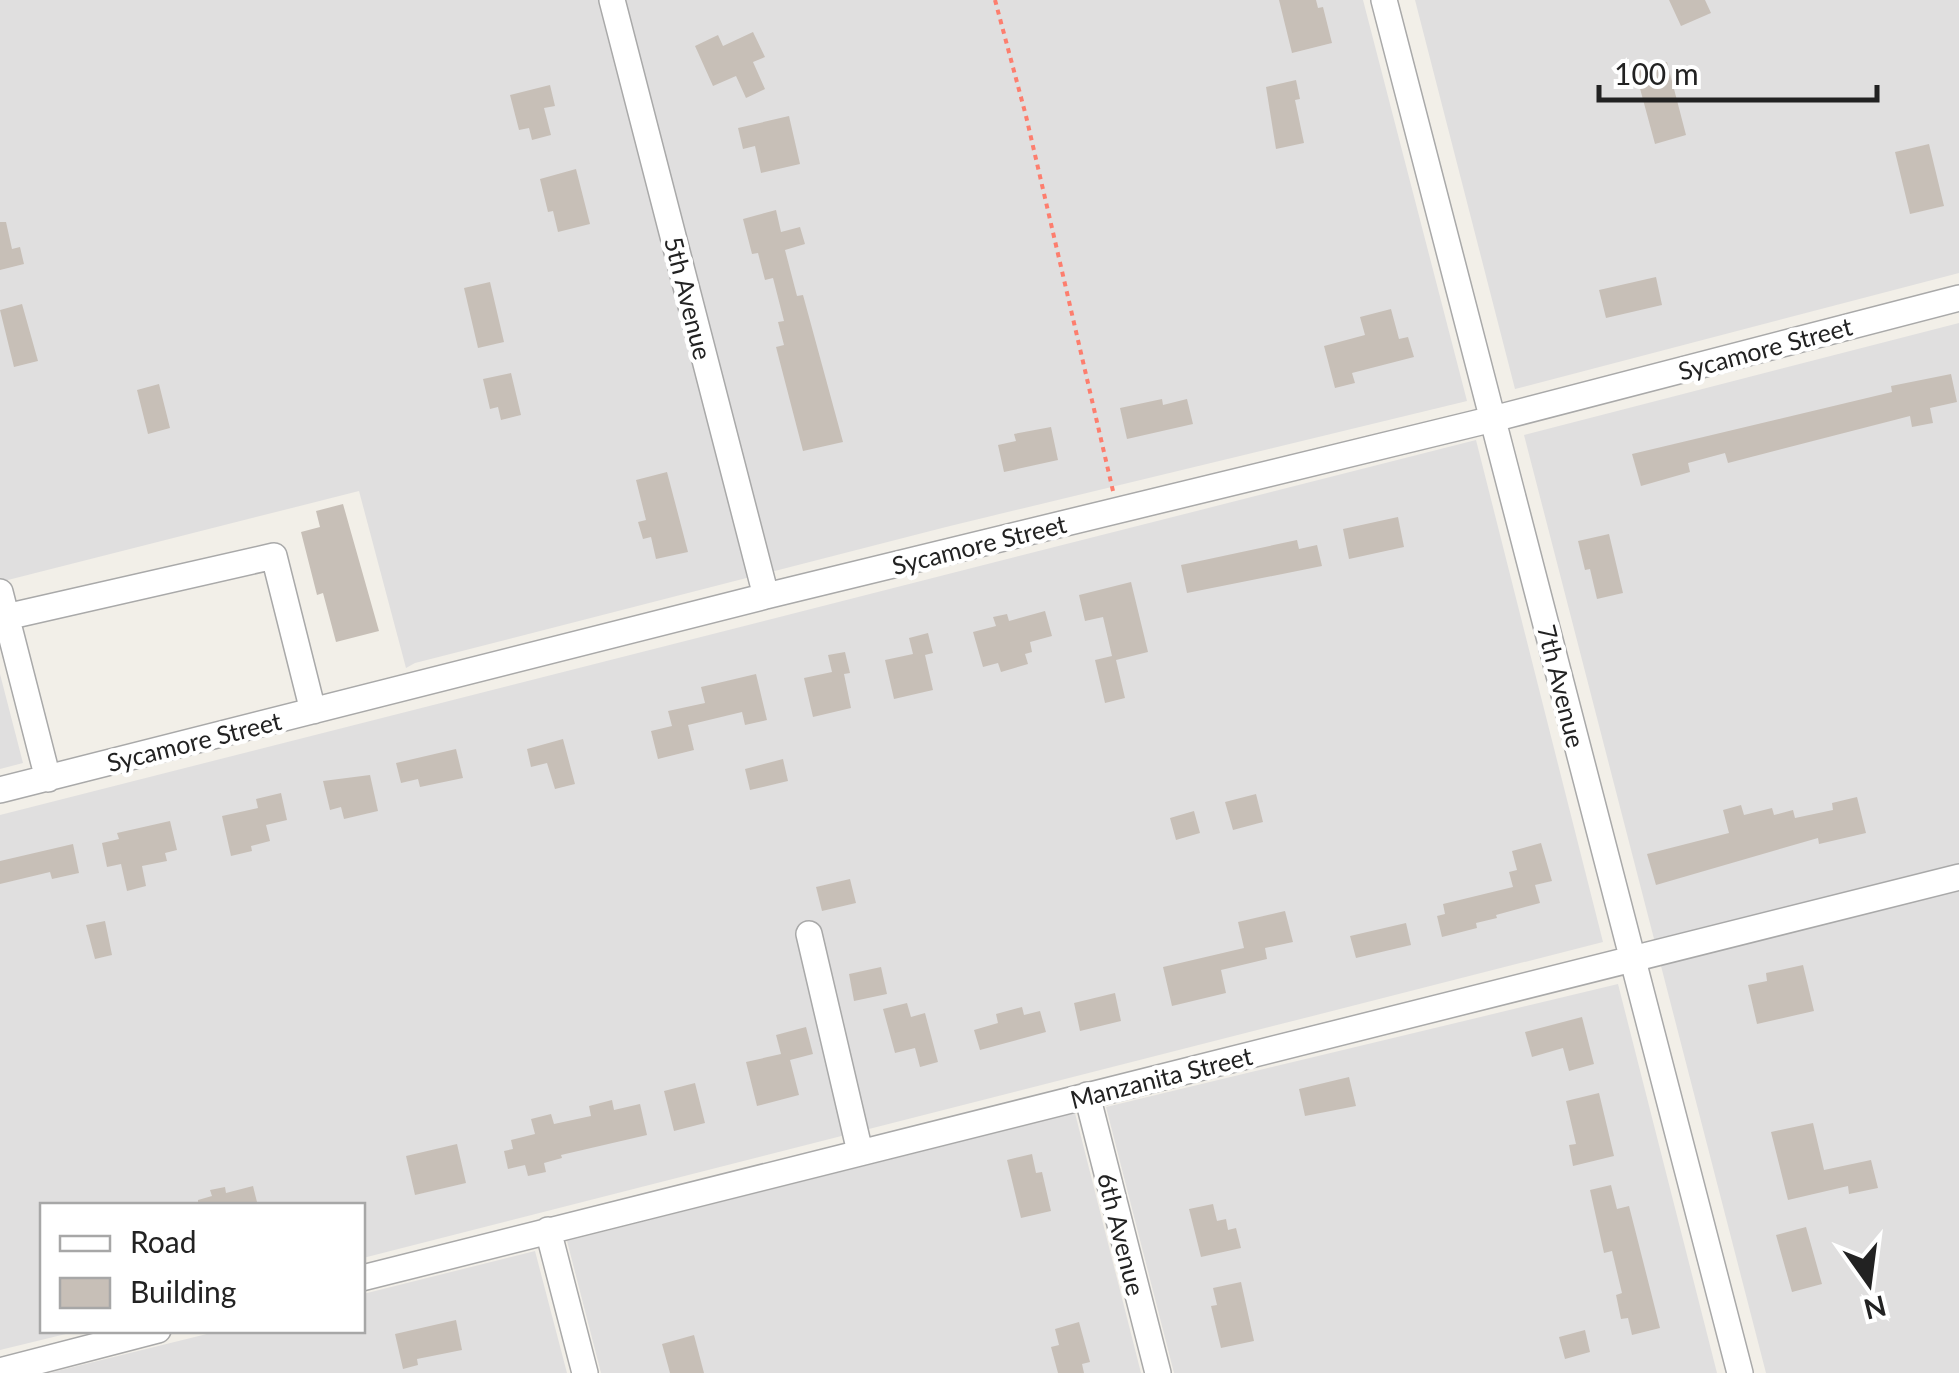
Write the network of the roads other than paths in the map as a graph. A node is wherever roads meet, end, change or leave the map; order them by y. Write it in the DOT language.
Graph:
graph roads {
  1 [pos="612,0"];
  2 [pos="1384,0"];
  3 [pos="1959,298"];
  4 [pos="1493,420"];
  5 [pos="766,596"];
  6 [pos="3,605"];
  7 [pos="313,711"];
  8 [pos="48,778"];
  9 [pos="0,790"];
  10 [pos="1959,877"];
  11 [pos="809,934"];
  12 [pos="1632,959"];
  13 [pos="1087,1095"];
  14 [pos="860,1152"];
  15 [pos="548,1230"];
  16 [pos="365,1277"];
  17 [pos="147,1333"];
  18 [pos="8,1371"];
  19 [pos="585,1373"];
  20 [pos="1158,1373"];
  21 [pos="1740,1373"];
  1 -- 5 [label="street, 5th Avenue"];
  2 -- 4 [label="street, 7th Avenue"];
  3 -- 4 [label="street, Sycamore Street"];
  4 -- 5 [label="street, Sycamore Street"];
  4 -- 12 [label="street, 7th Avenue"];
  5 -- 7 [label="street, Sycamore Street"];
  6 -- 7 [label="street"];
  6 -- 8 [label="street"];
  7 -- 8 [label="street, Sycamore Street"];
  8 -- 9 [label="street, Sycamore Street"];
  10 -- 12 [label="street, Manzanita Street"];
  11 -- 14 [label="street"];
  12 -- 13 [label="street, Manzanita Street"];
  12 -- 21 [label="street, 7th Avenue"];
  13 -- 14 [label="street, Manzanita Street"];
  13 -- 20 [label="street, 6th Avenue"];
  14 -- 15 [label="street, Manzanita Street"];
  15 -- 16 [label="street, Manzanita Street"];
  15 -- 19 [label="street"];
  17 -- 18 [label="street"];
}
